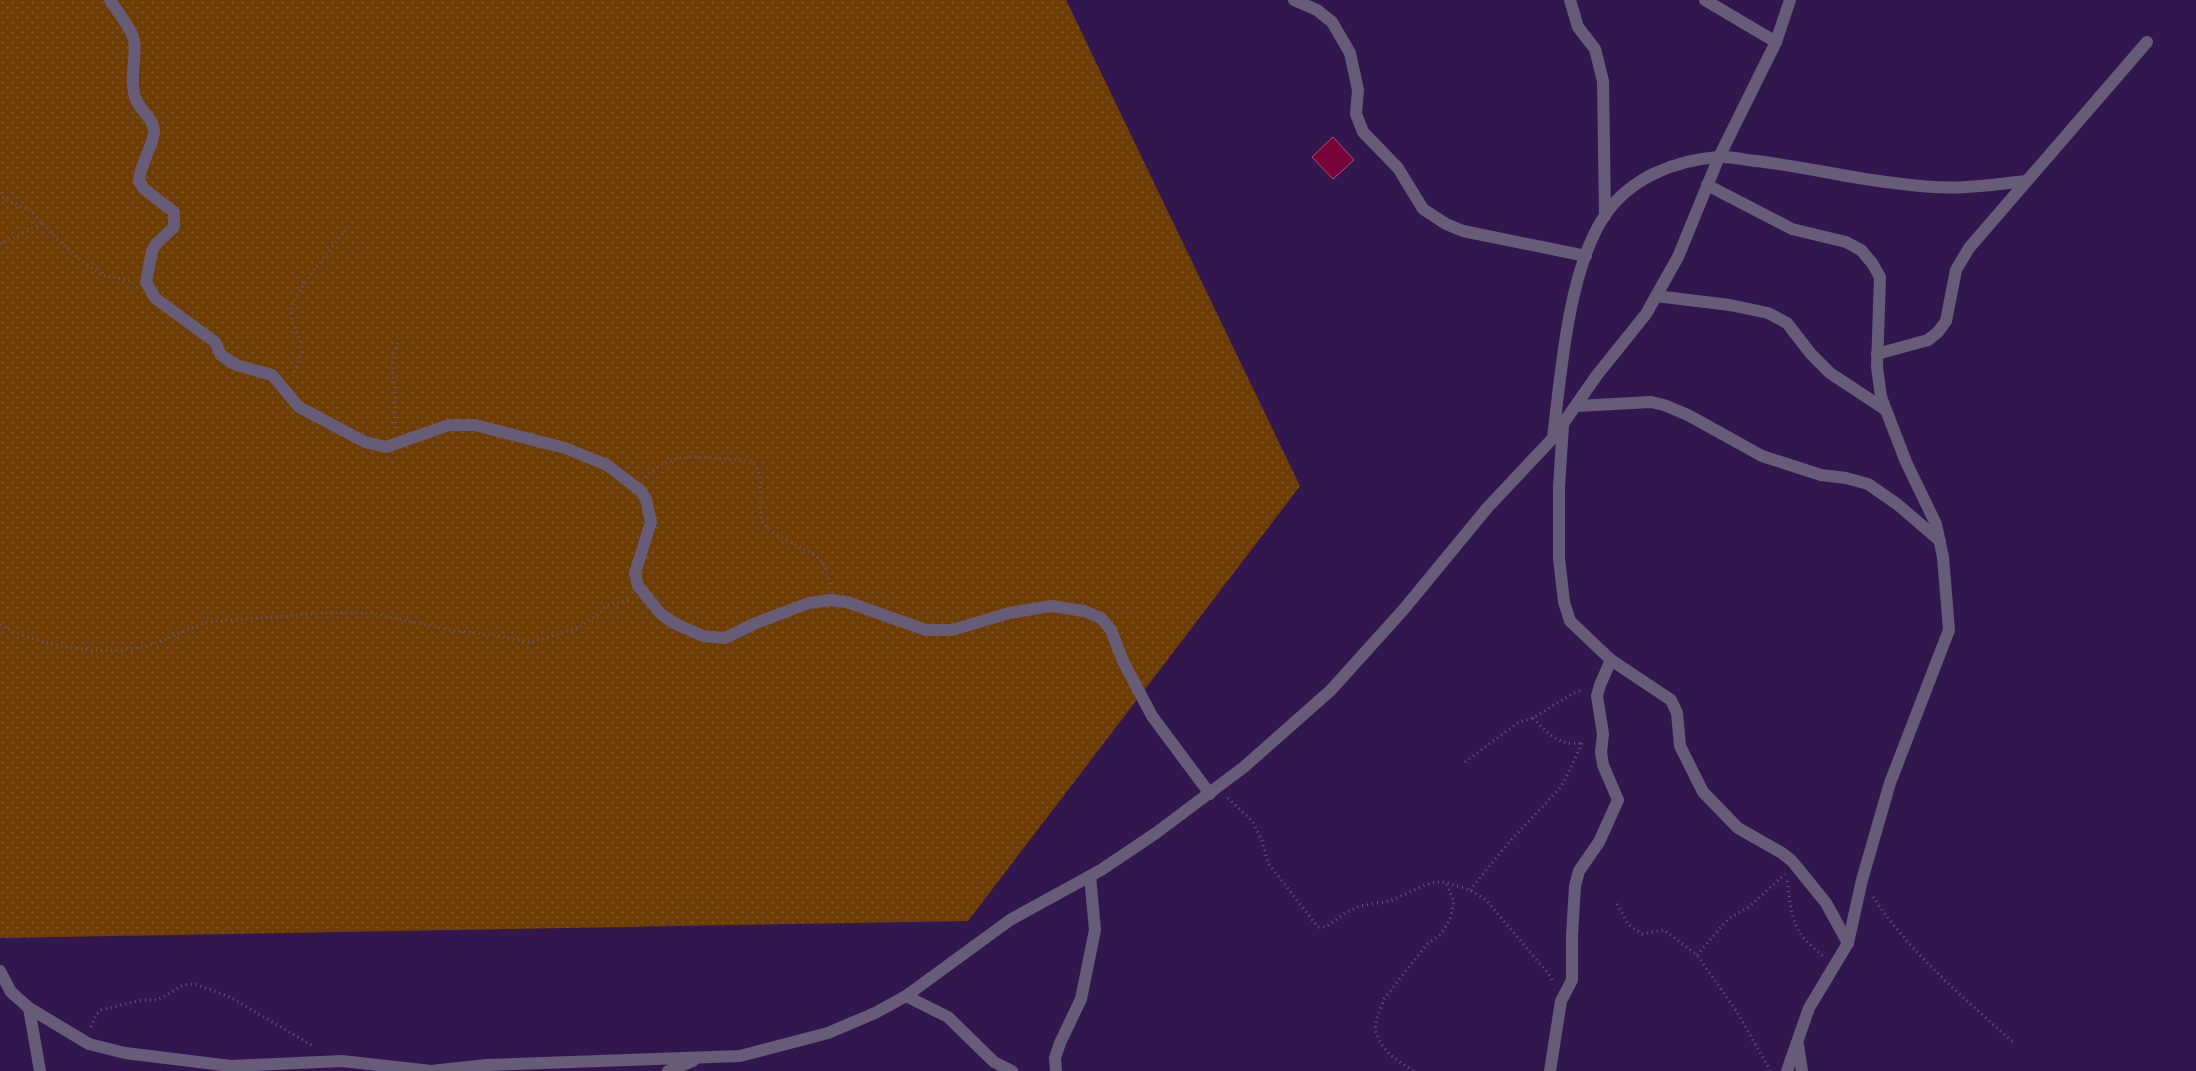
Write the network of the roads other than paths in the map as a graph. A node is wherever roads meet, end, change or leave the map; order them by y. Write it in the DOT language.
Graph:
graph roads {
  1 [pos="110,0"];
  2 [pos="1294,0"];
  3 [pos="1570,0"];
  4 [pos="1790,0"];
  5 [pos="1708,1"];
  6 [pos="1776,42"];
  7 [pos="2147,42"];
  8 [pos="1719,157"];
  9 [pos="2026,180"];
  10 [pos="1707,185"];
  11 [pos="1605,216"];
  12 [pos="1586,256"];
  13 [pos="1656,296"];
  14 [pos="1877,354"];
  15 [pos="1577,406"];
  16 [pos="1886,410"];
  17 [pos="1563,425"];
  18 [pos="1553,438"];
  19 [pos="1940,541"];
  20 [pos="1611,660"];
  21 [pos="1213,791"];
  22 [pos="1090,876"];
  23 [pos="1848,943"];
  24 [pos="0,971"];
  25 [pos="906,996"];
  26 [pos="29,1008"];
  27 [pos="1797,1043"];
  28 [pos="984,1052"];
  29 [pos="700,1059"];
  30 [pos="40,1071"];
  31 [pos="668,1071"];
  32 [pos="989,1071"];
  33 [pos="1012,1071"];
  34 [pos="1056,1071"];
  35 [pos="1550,1071"];
  36 [pos="1787,1071"];
  37 [pos="1802,1071"];
  1 -- 21 [label="street"];
  2 -- 12 [label="street"];
  3 -- 11 [label="street"];
  4 -- 6 [label="street"];
  5 -- 6 [label="street"];
  6 -- 8 [label="street"];
  7 -- 9 [label="street"];
  8 -- 9 [label="street"];
  8 -- 10 [label="street"];
  8 -- 11 [label="street"];
  9 -- 14 [label="street"];
  10 -- 13 [label="street"];
  10 -- 14 [label="street"];
  11 -- 12 [label="street"];
  12 -- 18 [label="street"];
  13 -- 15 [label="street"];
  13 -- 16 [label="street"];
  14 -- 16 [label="street"];
  15 -- 17 [label="street"];
  15 -- 19 [label="street"];
  16 -- 19 [label="street"];
  17 -- 18 [label="street"];
  17 -- 20 [label="street"];
  18 -- 21 [label="street"];
  19 -- 23 [label="street"];
  20 -- 23 [label="street"];
  20 -- 35 [label="street"];
  21 -- 22 [label="street"];
  22 -- 25 [label="street"];
  22 -- 34 [label="street"];
  23 -- 27 [label="street"];
  24 -- 26 [label="street"];
  25 -- 28 [label="street"];
  25 -- 29 [label="street"];
  26 -- 29 [label="street"];
  26 -- 30 [label="street"];
  27 -- 36 [label="street"];
  27 -- 37 [label="street"];
  28 -- 32 [label="street"];
  28 -- 33 [label="street"];
  29 -- 31 [label="street"];
}
